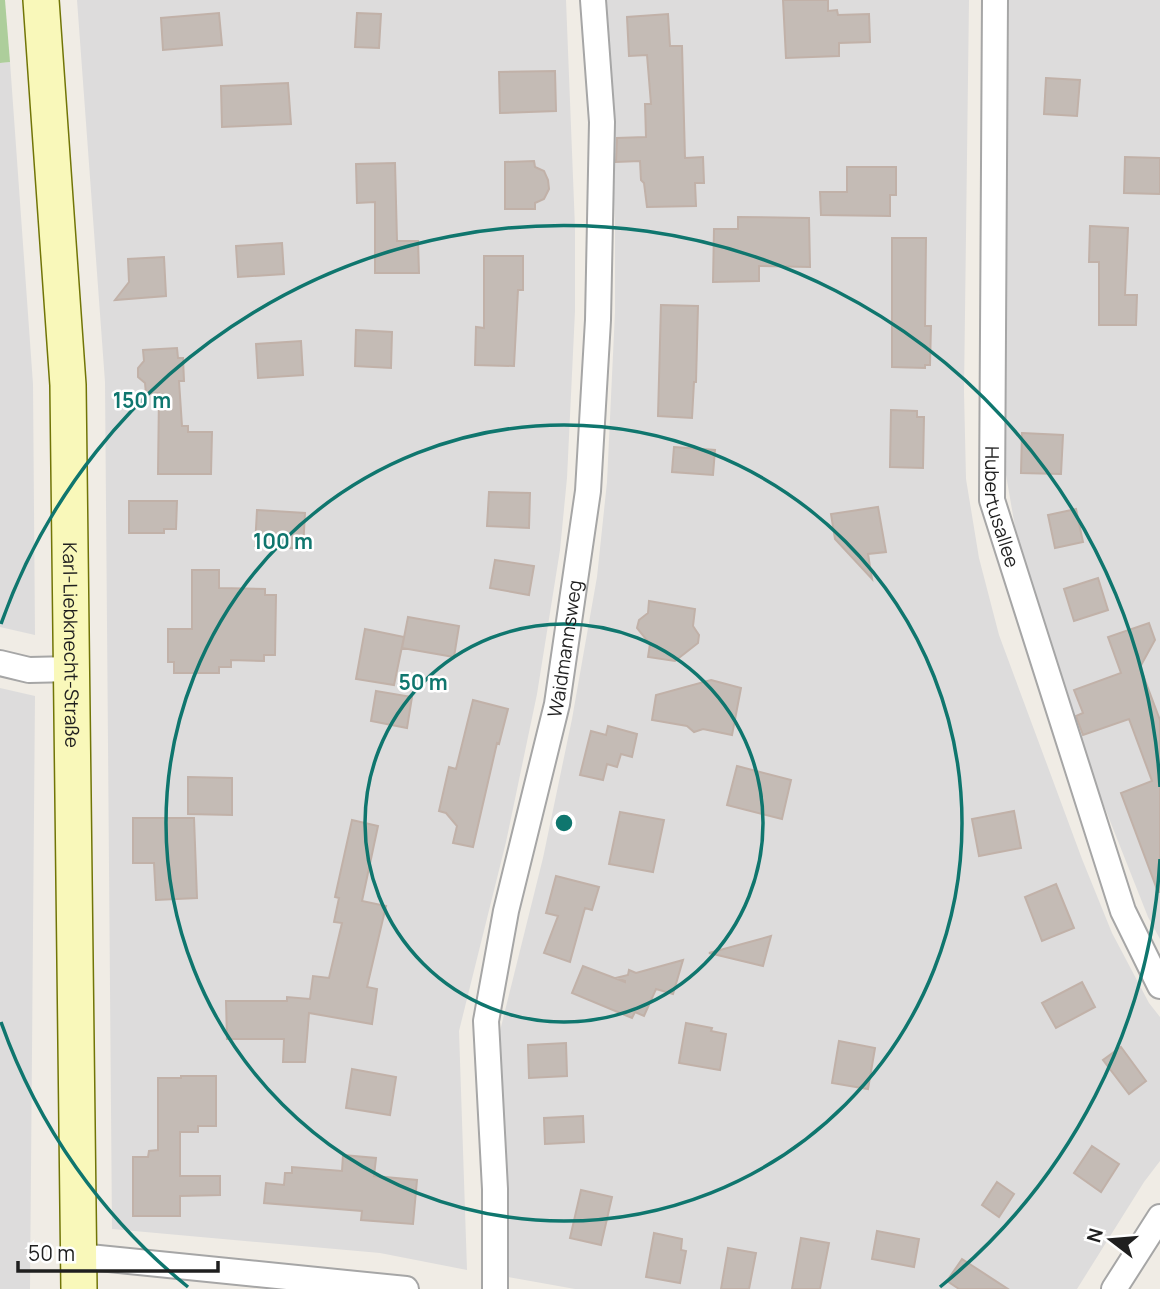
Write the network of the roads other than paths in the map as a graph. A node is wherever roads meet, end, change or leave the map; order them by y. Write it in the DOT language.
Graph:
graph roads {
  1 [pos="41,0"];
  2 [pos="593,0"];
  3 [pos="995,0"];
  4 [pos="0,663"];
  5 [pos="72,670"];
  6 [pos="1160,986"];
  7 [pos="1160,1217"];
  8 [pos="79,1273"];
  9 [pos="406,1289"];
  10 [pos="495,1289"];
  11 [pos="1114,1289"];
  1 -- 5 [label="street, Karl-Liebknecht-Straße"];
  2 -- 10 [label="street, Waidmannsweg"];
  3 -- 6 [label="street, Hubertusallee"];
  4 -- 5 [label="street"];
  5 -- 8 [label="street, Karl-Liebknecht-Straße"];
  7 -- 11 [label="street"];
  8 -- 9 [label="street"];
}
